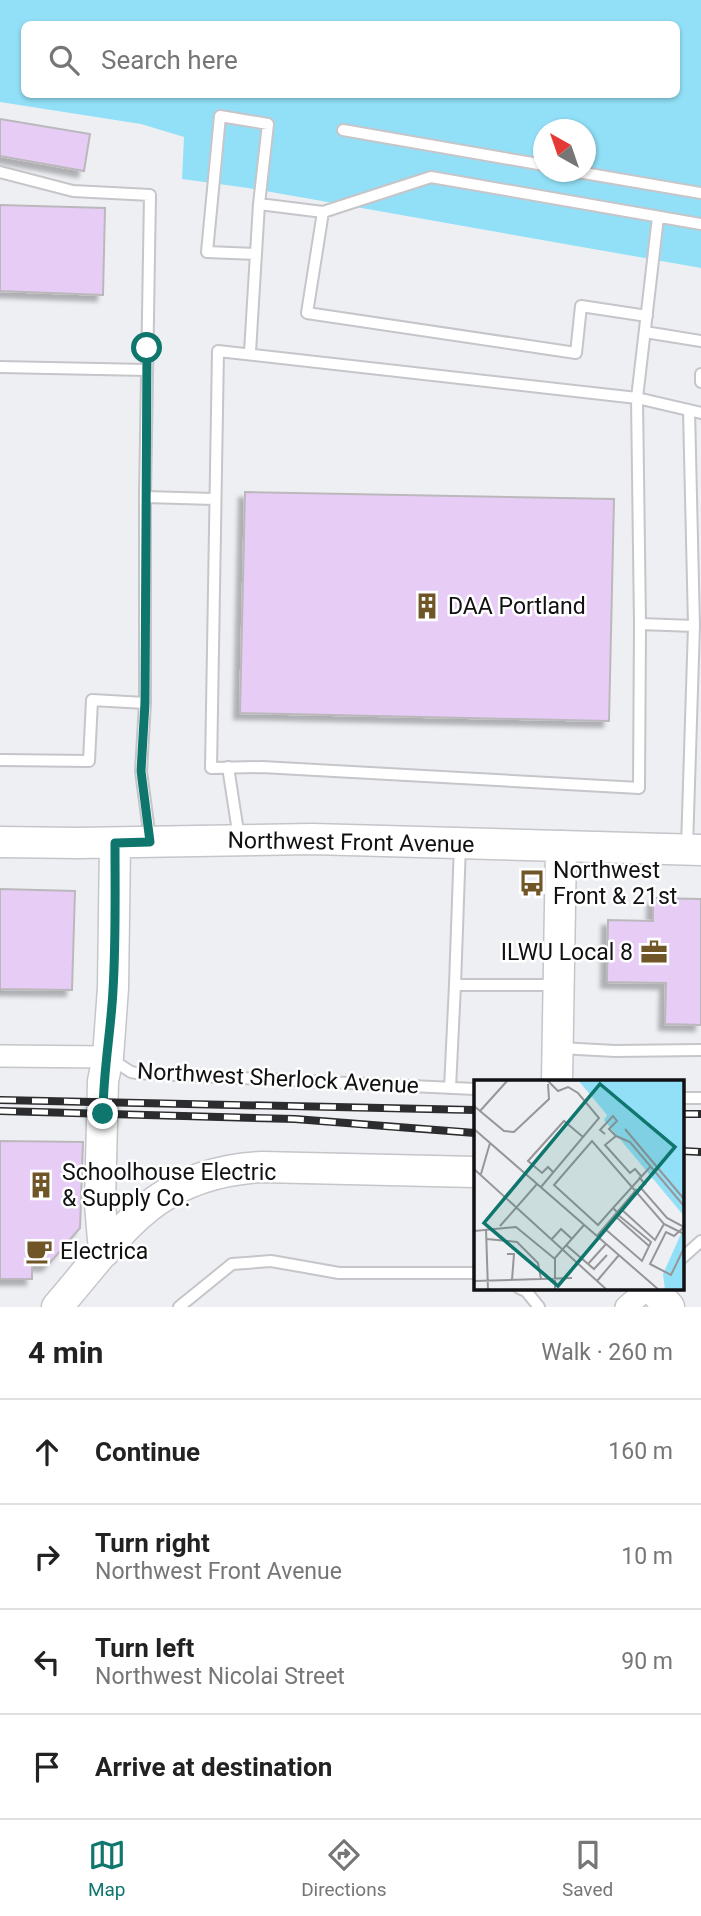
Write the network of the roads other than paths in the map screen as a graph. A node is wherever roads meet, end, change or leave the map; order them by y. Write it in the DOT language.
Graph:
graph roads {
  1 [pos="343,130"];
  2 [pos="533,163"];
  3 [pos="0,172"];
  4 [pos="596,175"];
  5 [pos="701,193"];
  6 [pos="259,204"];
  7 [pos="323,212"];
  8 [pos="658,217"];
  9 [pos="701,225"];
  10 [pos="256,254"];
  11 [pos="647,316"];
  12 [pos="645,332"];
  13 [pos="701,341"];
  14 [pos="250,352"];
  15 [pos="0,367"];
  16 [pos="147,370"];
  17 [pos="701,374"];
  18 [pos="701,382"];
  19 [pos="637,398"];
  20 [pos="689,410"];
  21 [pos="701,412"];
  22 [pos="145,497"];
  23 [pos="215,499"];
  24 [pos="697,594"];
  25 [pos="640,624"];
  26 [pos="694,626"];
  27 [pos="697,638"];
  28 [pos="696,663"];
  29 [pos="145,703"];
  30 [pos="0,760"];
  31 [pos="228,767"];
  32 [pos="695,775"];
  33 [pos="239,841"];
  34 [pos="0,842"];
  35 [pos="150,842"];
  36 [pos="115,843"];
  37 [pos="460,843"];
  38 [pos="561,846"];
  39 [pos="694,850"];
  40 [pos="455,985"];
  41 [pos="559,985"];
  42 [pos="557,1047"];
  43 [pos="701,1051"];
  44 [pos="0,1056"];
  45 [pos="108,1057"];
  46 [pos="556,1080"];
  47 [pos="450,1088"];
  48 [pos="474,1089"];
  49 [pos="474,1172"];
  50 [pos="701,1241"];
  51 [pos="104,1252"];
  52 [pos="684,1256"];
  53 [pos="474,1273"];
  54 [pos="524,1290"];
  55 [pos="647,1290"];
  56 [pos="652,1290"];
  57 [pos="57,1307"];
  58 [pos="179,1307"];
  59 [pos="538,1307"];
  60 [pos="626,1307"];
  61 [pos="669,1307"];
  1 -- 2 [label="lane"];
  3 -- 16 [label="lane"];
  4 -- 5 [label="lane"];
  6 -- 7 [label="lane"];
  6 -- 10 [label="lane"];
  6 -- 10 [label="lane"];
  7 -- 8 [label="lane"];
  7 -- 11 [label="lane"];
  8 -- 9 [label="lane"];
  8 -- 11 [label="lane"];
  10 -- 14 [label="lane"];
  11 -- 12 [label="lane"];
  12 -- 13 [label="lane"];
  12 -- 19 [label="lane"];
  14 -- 19 [label="lane"];
  14 -- 23 [label="lane"];
  15 -- 16 [label="lane"];
  16 -- 22 [label="lane"];
  17 -- 18 [label="lane"];
  19 -- 20 [label="lane"];
  19 -- 25 [label="lane"];
  20 -- 21 [label="lane"];
  20 -- 24 [label="lane"];
  22 -- 23 [label="lane"];
  22 -- 29 [label="lane"];
  23 -- 31 [label="lane"];
  24 -- 26 [label="lane"];
  25 -- 26 [label="lane"];
  25 -- 31 [label="lane"];
  26 -- 27 [label="lane"];
  27 -- 28 [label="lane"];
  28 -- 32 [label="lane"];
  29 -- 30 [label="lane"];
  29 -- 35 [label="lane"];
  31 -- 33 [label="lane"];
  32 -- 39 [label="lane"];
  33 -- 35 [label="street, Northwest Front Avenue"];
  33 -- 37 [label="street, Northwest Front Avenue"];
  34 -- 36 [label="street, Northwest Front Avenue"];
  35 -- 36 [label="street, Northwest Front Avenue"];
  36 -- 45 [label="street"];
  37 -- 38 [label="street, Northwest Front Avenue"];
  37 -- 40 [label="lane"];
  38 -- 39 [label="street, Northwest Front Avenue"];
  38 -- 41 [label="street"];
  40 -- 41 [label="lane"];
  40 -- 47 [label="lane"];
  41 -- 42 [label="street"];
  42 -- 43 [label="lane"];
  42 -- 46 [label="street"];
  44 -- 45 [label="street, Northwest Sherlock Avenue"];
  45 -- 47 [label="lane, Northwest Sherlock Avenue"];
  45 -- 51 [label="street"];
  47 -- 48 [label="lane, Northwest Sherlock Avenue"];
  49 -- 51 [label="street"];
  50 -- 52 [label="lane"];
  51 -- 57 [label="street"];
  53 -- 58 [label="lane"];
  54 -- 59 [label="lane"];
  55 -- 60 [label="street"];
  56 -- 61 [label="street"];
}
